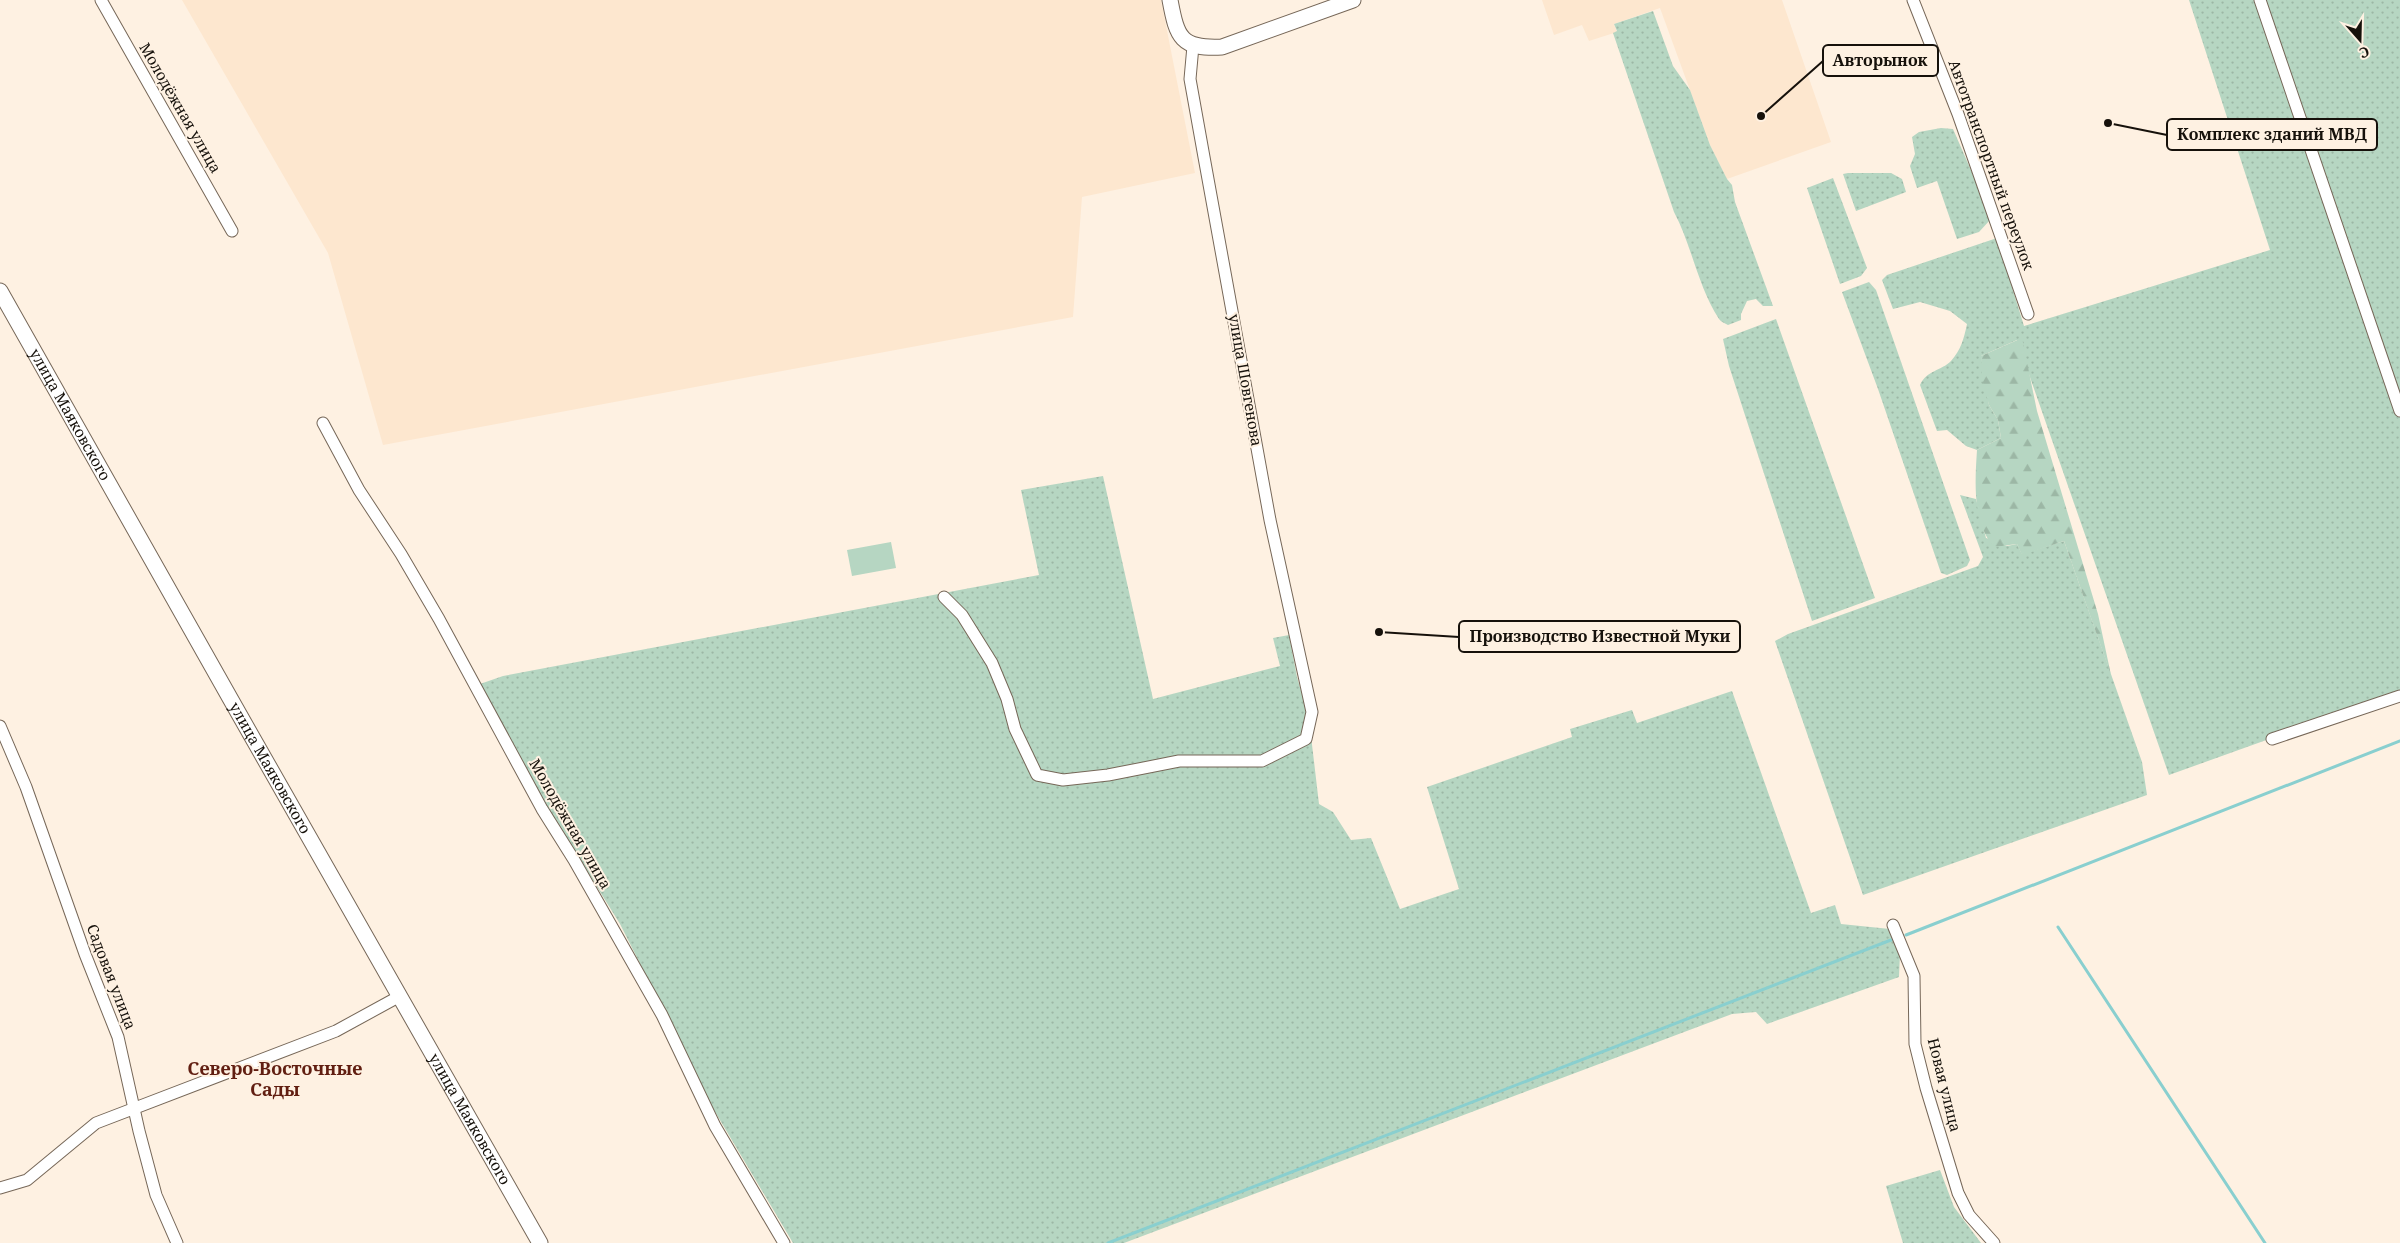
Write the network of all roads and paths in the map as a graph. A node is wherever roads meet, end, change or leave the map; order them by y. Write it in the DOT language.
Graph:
graph roads {
  1 [pos="100,0"];
  2 [pos="1170,0"];
  3 [pos="1353,0"];
  4 [pos="1913,0"];
  5 [pos="2260,0"];
  6 [pos="1198,47"];
  7 [pos="232,231"];
  8 [pos="0,291"];
  9 [pos="2028,314"];
  10 [pos="2400,411"];
  11 [pos="323,423"];
  12 [pos="944,597"];
  13 [pos="2400,696"];
  14 [pos="0,726"];
  15 [pos="2272,739"];
  16 [pos="1893,925"];
  17 [pos="400,996"];
  18 [pos="135,1109"];
  19 [pos="0,1188"];
  20 [pos="177,1243"];
  21 [pos="540,1243"];
  22 [pos="784,1243"];
  23 [pos="1994,1243"];
  1 -- 7 [label="street, Молодёжная улица"];
  2 -- 6 [label="street"];
  3 -- 6 [label="street"];
  4 -- 9 [label="street, Автотранспортный переулок"];
  5 -- 10 [label="street"];
  6 -- 12 [label="street, улица Шовгенова"];
  8 -- 17 [label="street, улица Маяковского"];
  11 -- 22 [label="street, Молодёжная улица"];
  13 -- 15 [label="street"];
  14 -- 18 [label="street, Садовая улица"];
  16 -- 23 [label="street, Новая улица"];
  17 -- 18 [label="street"];
  17 -- 21 [label="street, улица Маяковского"];
  18 -- 19 [label="street"];
  18 -- 20 [label="street, Садовая улица"];
}
